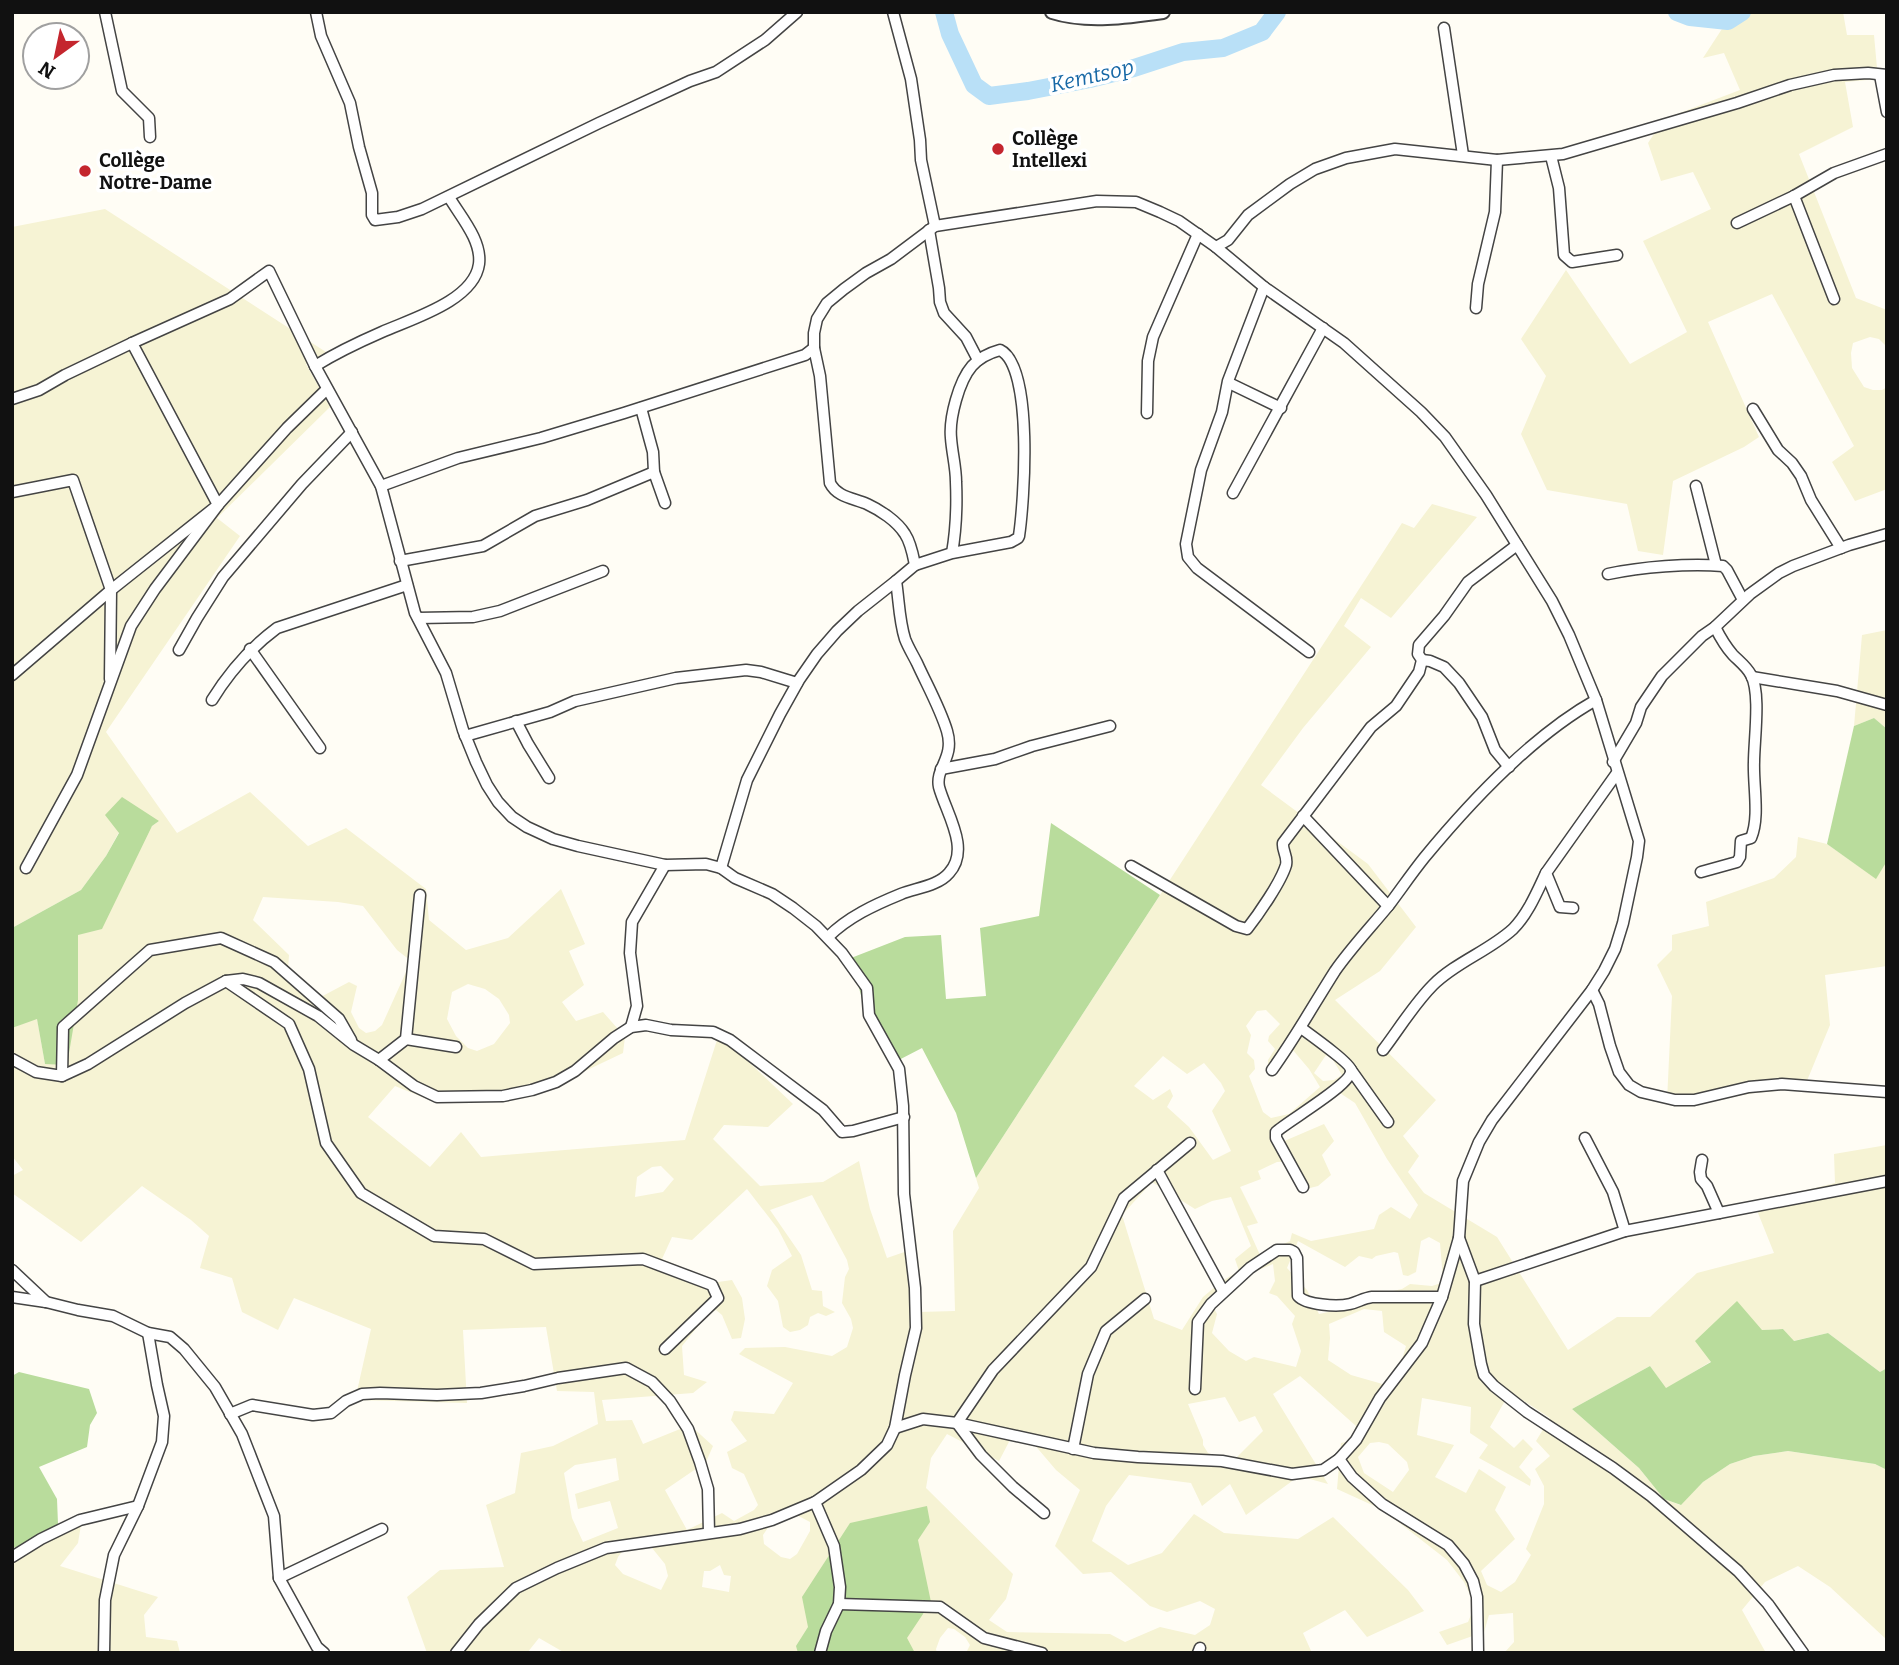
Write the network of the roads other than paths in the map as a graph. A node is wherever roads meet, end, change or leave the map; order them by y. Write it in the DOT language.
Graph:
graph roads {
  1 [pos="105,12"];
  2 [pos="316,12"];
  3 [pos="797,12"];
  4 [pos="893,12"];
  5 [pos="1052,12"];
  6 [pos="1163,12"];
  7 [pos="1114,15"];
  8 [pos="1444,28"];
  9 [pos="1884,75"];
  10 [pos="1887,112"];
  11 [pos="150,138"];
  12 [pos="1887,154"];
  13 [pos="1463,155"];
  14 [pos="1551,156"];
  15 [pos="1497,160"];
  16 [pos="1794,196"];
  17 [pos="449,197"];
  18 [pos="1738,223"];
  19 [pos="932,228"];
  20 [pos="1198,234"];
  21 [pos="1216,247"];
  22 [pos="1617,255"];
  23 [pos="1264,287"];
  24 [pos="1833,299"];
  25 [pos="1476,308"];
  26 [pos="1323,328"];
  27 [pos="132,343"];
  28 [pos="814,348"];
  29 [pos="978,360"];
  30 [pos="315,366"];
  31 [pos="1229,383"];
  32 [pos="327,389"];
  33 [pos="12,398"];
  34 [pos="641,408"];
  35 [pos="1280,408"];
  36 [pos="1753,409"];
  37 [pos="1147,413"];
  38 [pos="352,432"];
  39 [pos="654,472"];
  40 [pos="381,486"];
  41 [pos="1696,486"];
  42 [pos="12,492"];
  43 [pos="1233,493"];
  44 [pos="665,503"];
  45 [pos="218,505"];
  46 [pos="1887,534"];
  47 [pos="1517,545"];
  48 [pos="1841,548"];
  49 [pos="952,553"];
  50 [pos="400,561"];
  51 [pos="915,565"];
  52 [pos="1716,565"];
  53 [pos="603,571"];
  54 [pos="1608,574"];
  55 [pos="896,581"];
  56 [pos="407,585"];
  57 [pos="111,590"];
  58 [pos="1743,600"];
  59 [pos="418,618"];
  60 [pos="1715,627"];
  61 [pos="250,649"];
  62 [pos="179,650"];
  63 [pos="1309,652"];
  64 [pos="1422,660"];
  65 [pos="12,675"];
  66 [pos="1752,677"];
  67 [pos="797,683"];
  68 [pos="110,687"];
  69 [pos="212,700"];
  70 [pos="1596,700"];
  71 [pos="1887,705"];
  72 [pos="516,722"];
  73 [pos="1110,726"];
  74 [pos="465,736"];
  75 [pos="320,748"];
  76 [pos="1613,761"];
  77 [pos="1510,767"];
  78 [pos="942,769"];
  79 [pos="1617,773"];
  80 [pos="549,778"];
  81 [pos="1303,816"];
  82 [pos="665,865"];
  83 [pos="1131,866"];
  84 [pos="26,867"];
  85 [pos="721,868"];
  86 [pos="1701,872"];
  87 [pos="1546,873"];
  88 [pos="419,895"];
  89 [pos="1388,906"];
  90 [pos="1573,908"];
  91 [pos="828,937"];
  92 [pos="226,981"];
  93 [pos="1592,990"];
  94 [pos="631,1027"];
  95 [pos="1301,1028"];
  96 [pos="406,1039"];
  97 [pos="354,1045"];
  98 [pos="456,1047"];
  99 [pos="1383,1050"];
  100 [pos="12,1059"];
  101 [pos="379,1060"];
  102 [pos="1272,1070"];
  103 [pos="1351,1070"];
  104 [pos="62,1076"];
  105 [pos="1887,1092"];
  106 [pos="904,1117"];
  107 [pos="1388,1122"];
  108 [pos="1584,1138"];
  109 [pos="1190,1143"];
  110 [pos="1702,1160"];
  111 [pos="1157,1170"];
  112 [pos="1887,1181"];
  113 [pos="1303,1187"];
  114 [pos="1719,1213"];
  115 [pos="1625,1231"];
  116 [pos="1459,1238"];
  117 [pos="12,1270"];
  118 [pos="1475,1281"];
  119 [pos="1223,1291"];
  120 [pos="12,1297"];
  121 [pos="1442,1297"];
  122 [pos="1145,1299"];
  123 [pos="46,1302"];
  124 [pos="148,1333"];
  125 [pos="666,1349"];
  126 [pos="1195,1389"];
  127 [pos="230,1414"];
  128 [pos="957,1423"];
  129 [pos="895,1428"];
  130 [pos="1073,1449"];
  131 [pos="1339,1459"];
  132 [pos="815,1502"];
  133 [pos="138,1506"];
  134 [pos="1044,1513"];
  135 [pos="382,1529"];
  136 [pos="709,1533"];
  137 [pos="12,1557"];
  138 [pos="279,1578"];
  139 [pos="839,1604"];
  140 [pos="104,1653"];
  141 [pos="324,1653"];
  142 [pos="456,1653"];
  143 [pos="820,1653"];
  144 [pos="1042,1653"];
  145 [pos="1478,1653"];
  146 [pos="1803,1653"];
  1 -- 11 [label="street"];
  2 -- 17 [label="street"];
  3 -- 17 [label="street"];
  4 -- 19 [label="street"];
  5 -- 7 [label="street"];
  6 -- 7 [label="street"];
  8 -- 13 [label="street"];
  9 -- 10 [label="street"];
  9 -- 14 [label="street"];
  12 -- 16 [label="street"];
  13 -- 15 [label="street"];
  13 -- 21 [label="street"];
  14 -- 15 [label="street"];
  14 -- 22 [label="street"];
  15 -- 25 [label="street"];
  16 -- 18 [label="street"];
  16 -- 24 [label="street"];
  17 -- 30 [label="street"];
  19 -- 20 [label="street"];
  19 -- 28 [label="street"];
  19 -- 29 [label="street"];
  20 -- 21 [label="street"];
  20 -- 37 [label="street"];
  21 -- 23 [label="street"];
  23 -- 26 [label="street"];
  23 -- 31 [label="street"];
  26 -- 35 [label="street"];
  26 -- 47 [label="street"];
  27 -- 30 [label="street"];
  27 -- 33 [label="street"];
  27 -- 45 [label="street"];
  28 -- 34 [label="street"];
  28 -- 51 [label="street"];
  29 -- 49 [label="street"];
  29 -- 49 [label="street"];
  30 -- 32 [label="street"];
  31 -- 35 [label="street"];
  31 -- 63 [label="street"];
  32 -- 38 [label="street"];
  32 -- 45 [label="street"];
  34 -- 39 [label="street"];
  34 -- 40 [label="street"];
  35 -- 43 [label="street"];
  36 -- 48 [label="street"];
  38 -- 40 [label="street"];
  38 -- 62 [label="street"];
  39 -- 44 [label="street"];
  39 -- 50 [label="street"];
  40 -- 50 [label="street"];
  41 -- 52 [label="street"];
  42 -- 57 [label="street"];
  45 -- 57 [label="street"];
  45 -- 68 [label="street"];
  46 -- 48 [label="street"];
  47 -- 64 [label="street"];
  47 -- 70 [label="street"];
  48 -- 58 [label="street"];
  49 -- 51 [label="street"];
  50 -- 56 [label="street"];
  51 -- 55 [label="street"];
  52 -- 54 [label="street"];
  52 -- 58 [label="street"];
  53 -- 59 [label="street"];
  55 -- 67 [label="street"];
  55 -- 78 [label="street"];
  56 -- 59 [label="street"];
  56 -- 61 [label="street"];
  57 -- 65 [label="street"];
  57 -- 68 [label="street"];
  58 -- 60 [label="street"];
  59 -- 74 [label="street"];
  60 -- 66 [label="street"];
  60 -- 76 [label="street"];
  61 -- 69 [label="street"];
  61 -- 75 [label="street"];
  64 -- 77 [label="street"];
  64 -- 81 [label="street"];
  66 -- 71 [label="street"];
  66 -- 86 [label="street"];
  67 -- 72 [label="street"];
  67 -- 85 [label="street"];
  68 -- 84 [label="street"];
  70 -- 76 [label="street"];
  70 -- 77 [label="street"];
  72 -- 74 [label="street"];
  72 -- 80 [label="street"];
  73 -- 78 [label="street"];
  74 -- 82 [label="street"];
  76 -- 79 [label="street"];
  77 -- 89 [label="street"];
  78 -- 91 [label="street"];
  79 -- 87 [label="street"];
  79 -- 93 [label="street"];
  81 -- 83 [label="street"];
  81 -- 89 [label="street"];
  82 -- 85 [label="street"];
  82 -- 94 [label="street"];
  85 -- 91 [label="street"];
  87 -- 90 [label="street"];
  87 -- 99 [label="street"];
  88 -- 96 [label="street"];
  89 -- 95 [label="street"];
  91 -- 106 [label="street"];
  92 -- 97 [label="street"];
  92 -- 104 [label="street"];
  92 -- 125 [label="street"];
  93 -- 105 [label="street"];
  93 -- 116 [label="street"];
  94 -- 101 [label="street"];
  94 -- 106 [label="street"];
  95 -- 102 [label="street"];
  95 -- 103 [label="street"];
  96 -- 98 [label="street"];
  96 -- 101 [label="street"];
  97 -- 101 [label="street"];
  97 -- 104 [label="street"];
  100 -- 104 [label="street"];
  103 -- 107 [label="street"];
  103 -- 113 [label="street"];
  106 -- 129 [label="street"];
  108 -- 115 [label="street"];
  109 -- 111 [label="street"];
  110 -- 114 [label="street"];
  111 -- 119 [label="street"];
  111 -- 128 [label="street"];
  112 -- 114 [label="street"];
  114 -- 115 [label="street"];
  115 -- 118 [label="street"];
  116 -- 118 [label="street"];
  116 -- 121 [label="street"];
  117 -- 123 [label="street"];
  118 -- 146 [label="street"];
  119 -- 121 [label="street"];
  119 -- 126 [label="street"];
  120 -- 123 [label="street"];
  121 -- 131 [label="street"];
  122 -- 130 [label="street"];
  123 -- 124 [label="street"];
  124 -- 127 [label="street"];
  124 -- 133 [label="street"];
  127 -- 136 [label="street"];
  127 -- 138 [label="street"];
  128 -- 129 [label="street"];
  128 -- 130 [label="street"];
  128 -- 134 [label="street"];
  129 -- 132 [label="street"];
  130 -- 131 [label="street"];
  131 -- 145 [label="street"];
  132 -- 136 [label="street"];
  132 -- 139 [label="street"];
  133 -- 137 [label="street"];
  133 -- 140 [label="street"];
  135 -- 138 [label="street"];
  136 -- 142 [label="street"];
  138 -- 141 [label="street"];
  139 -- 143 [label="street"];
  139 -- 144 [label="street"];
}
